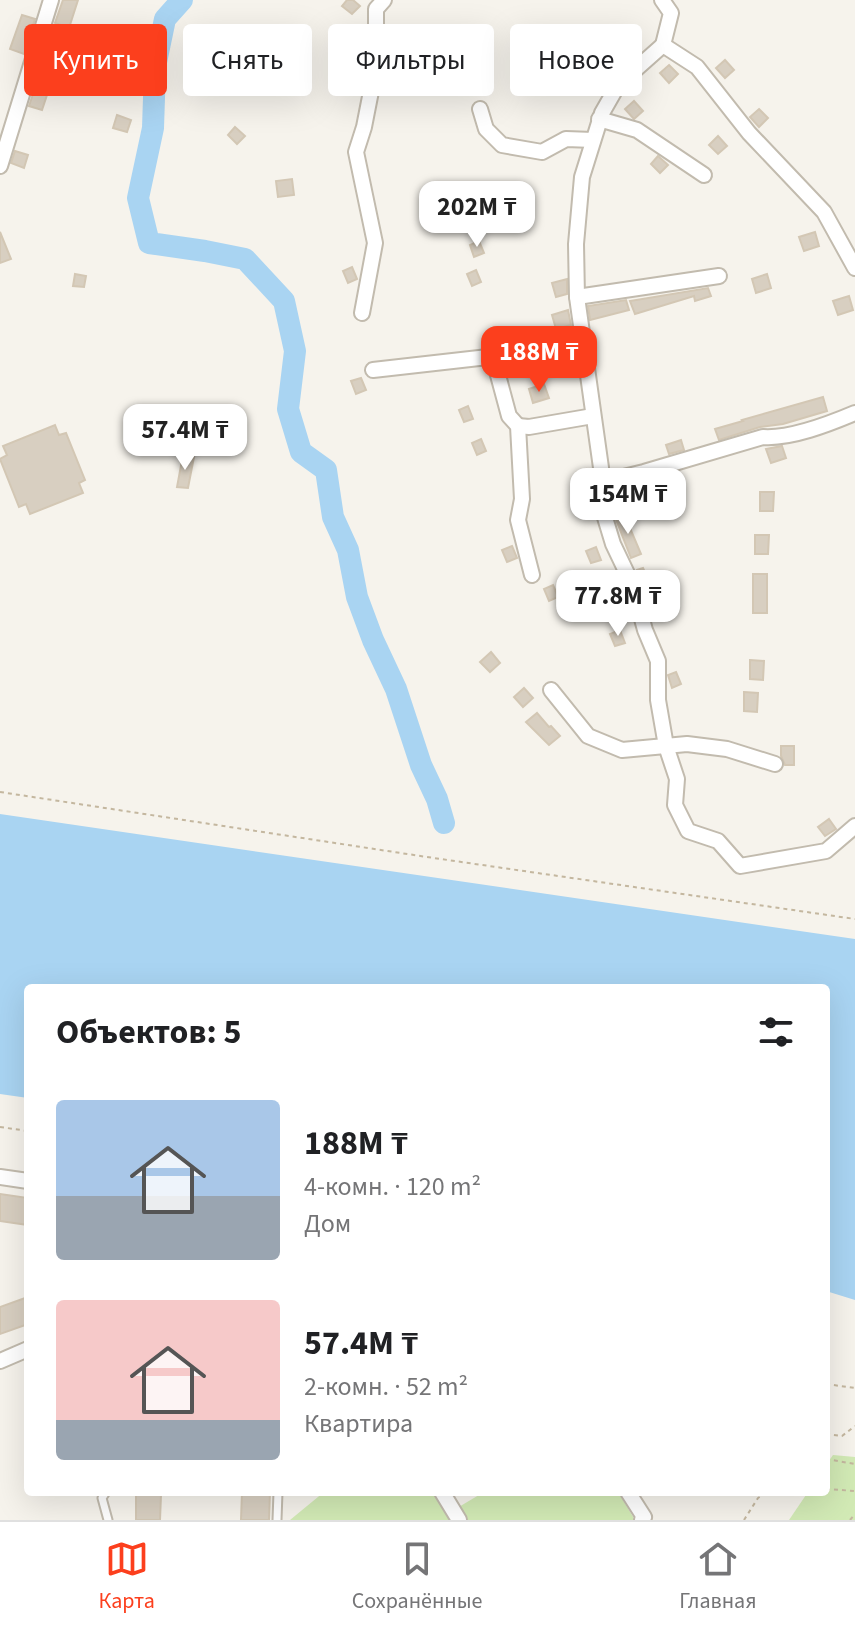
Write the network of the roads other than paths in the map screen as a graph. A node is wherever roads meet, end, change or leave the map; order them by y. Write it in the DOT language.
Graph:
graph roads {
  1 [pos="51,0"];
  2 [pos="384,0"];
  3 [pos="662,0"];
  4 [pos="663,45"];
  5 [pos="480,109"];
  6 [pos="599,119"];
  7 [pos="593,140"];
  8 [pos="0,166"];
  9 [pos="704,175"];
  10 [pos="855,268"];
  11 [pos="719,276"];
  12 [pos="577,297"];
  13 [pos="362,313"];
  14 [pos="373,370"];
  15 [pos="855,413"];
  16 [pos="593,416"];
  17 [pos="518,426"];
  18 [pos="603,482"];
  19 [pos="532,575"];
  20 [pos="551,690"];
  21 [pos="666,746"];
  22 [pos="775,764"];
  23 [pos="855,826"];
  24 [pos="0,1177"];
  25 [pos="24,1180"];
  26 [pos="24,1351"];
  27 [pos="0,1361"];
  28 [pos="103,1496"];
  29 [pos="278,1496"];
  30 [pos="444,1496"];
  31 [pos="631,1496"];
  32 [pos="108,1520"];
  33 [pos="277,1520"];
  34 [pos="459,1520"];
  35 [pos="642,1520"];
  1 -- 8 [label="street"];
  2 -- 13 [label="street"];
  3 -- 4 [label="street"];
  4 -- 6 [label="street"];
  4 -- 10 [label="street"];
  5 -- 7 [label="street"];
  6 -- 7 [label="street"];
  6 -- 9 [label="street"];
  7 -- 12 [label="street"];
  11 -- 12 [label="street"];
  12 -- 16 [label="street"];
  14 -- 17 [label="street"];
  15 -- 18 [label="street"];
  16 -- 17 [label="street"];
  16 -- 18 [label="street"];
  17 -- 19 [label="street"];
  18 -- 21 [label="street"];
  20 -- 21 [label="street"];
  21 -- 22 [label="street"];
  21 -- 23 [label="street"];
  24 -- 25 [label="street"];
  26 -- 27 [label="street"];
  28 -- 32 [label="lane"];
  29 -- 33 [label="lane"];
  30 -- 34 [label="street"];
  31 -- 35 [label="street"];
}
